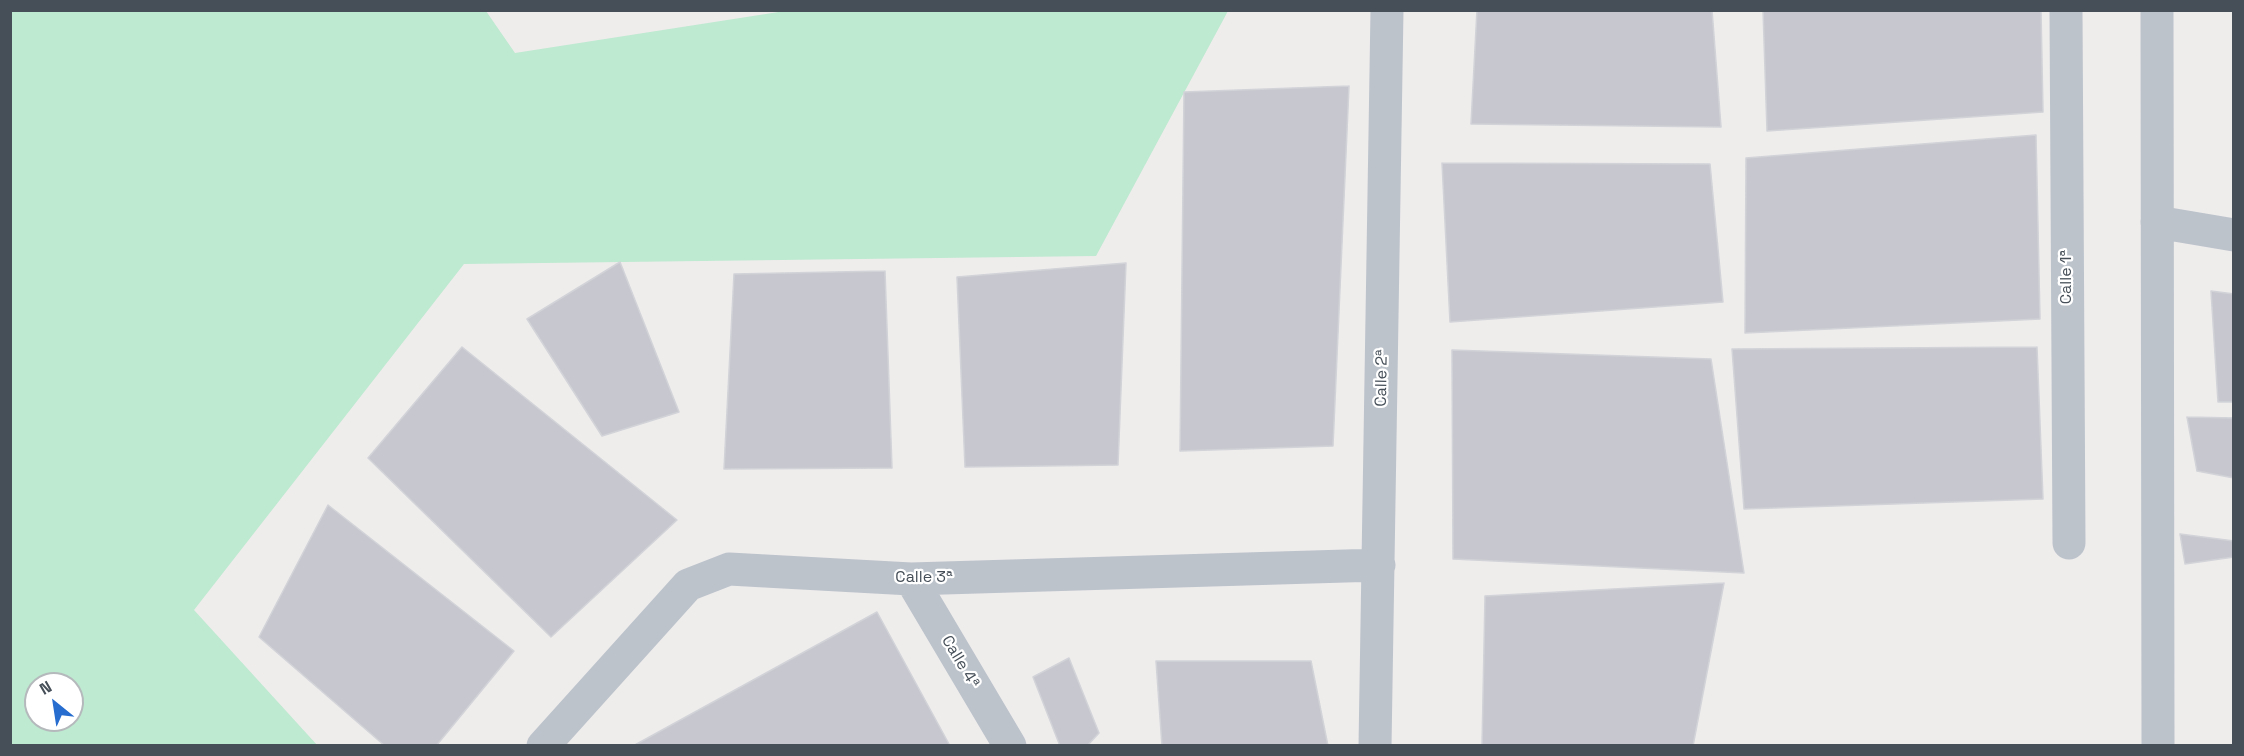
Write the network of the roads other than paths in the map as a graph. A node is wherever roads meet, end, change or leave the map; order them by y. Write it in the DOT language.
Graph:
graph roads {
  1 [pos="1387,10"];
  2 [pos="2066,10"];
  3 [pos="2157,10"];
  4 [pos="2157,222"];
  5 [pos="2234,235"];
  6 [pos="2069,543"];
  7 [pos="1379,565"];
  8 [pos="911,579"];
  9 [pos="543,746"];
  10 [pos="1010,746"];
  11 [pos="1375,746"];
  12 [pos="2158,746"];
  1 -- 7 [label="street, Calle 2ª"];
  2 -- 6 [label="street, Calle 1ª"];
  3 -- 4 [label="street"];
  4 -- 5 [label="street"];
  4 -- 12 [label="street"];
  7 -- 8 [label="street, Calle 3ª"];
  7 -- 11 [label="street, Calle 2ª"];
  8 -- 9 [label="street, Calle 3ª"];
  8 -- 10 [label="street, Calle 4ª"];
}
